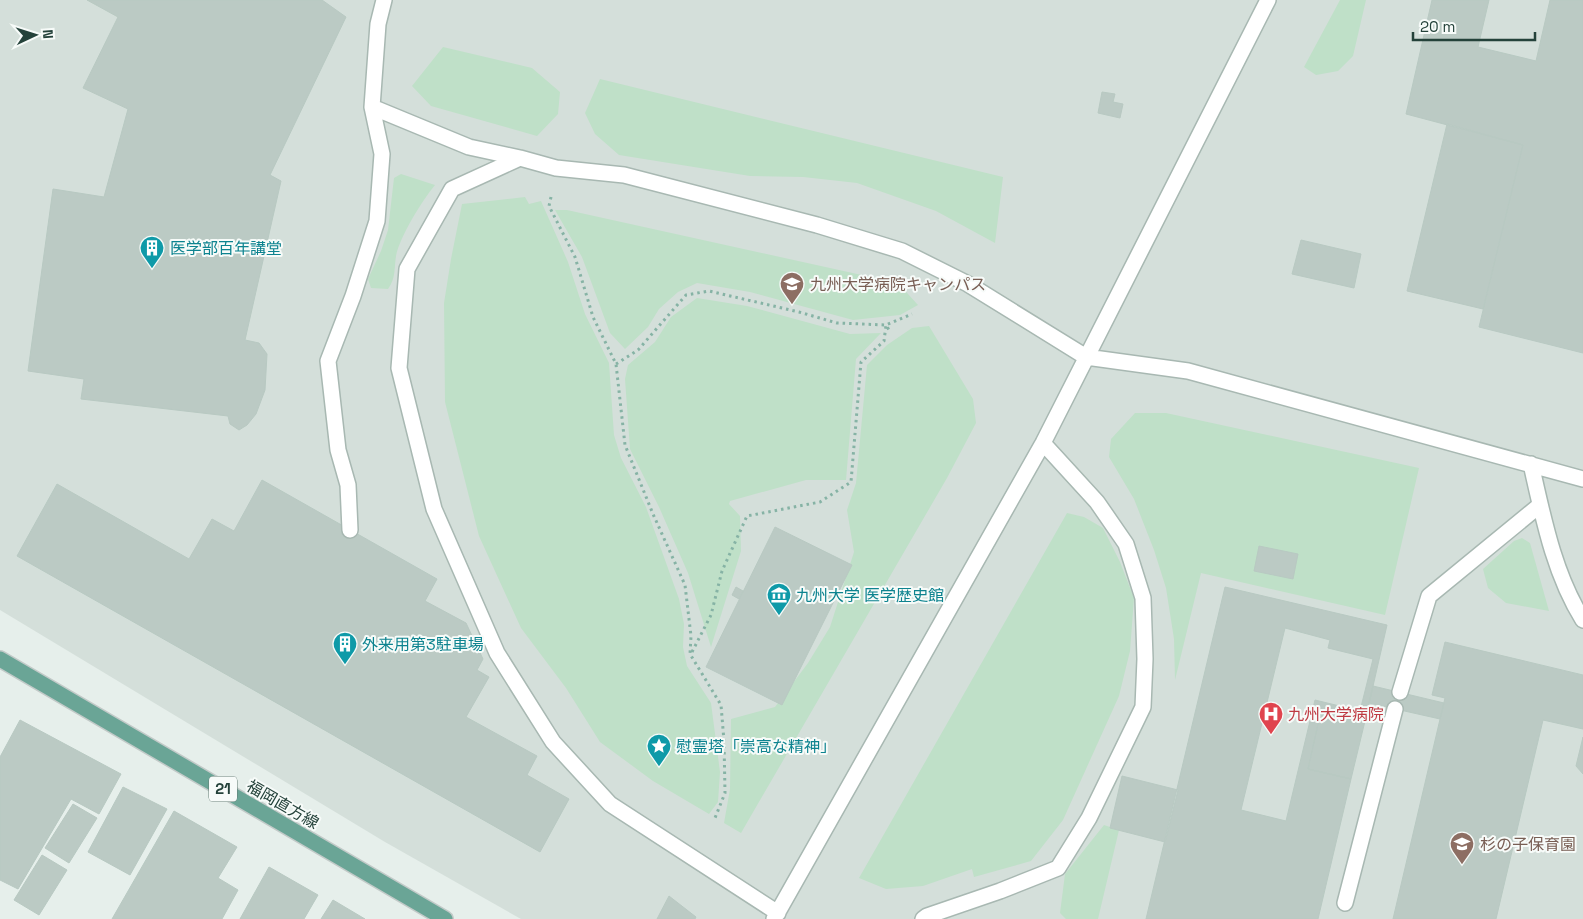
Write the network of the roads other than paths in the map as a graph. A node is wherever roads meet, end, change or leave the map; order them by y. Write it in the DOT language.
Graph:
graph roads {
  1 [pos="384,0"];
  2 [pos="1268,0"];
  3 [pos="372,107"];
  4 [pos="520,158"];
  5 [pos="1086,357"];
  6 [pos="1043,443"];
  7 [pos="1531,464"];
  8 [pos="1583,479"];
  9 [pos="1540,505"];
  10 [pos="350,530"];
  11 [pos="1583,620"];
  12 [pos="0,659"];
  13 [pos="1400,692"];
  14 [pos="1395,709"];
  15 [pos="1345,903"];
  16 [pos="776,916"];
  17 [pos="446,919"];
  18 [pos="923,919"];
  1 -- 3 [label="lane"];
  2 -- 5 [label="lane"];
  3 -- 4 [label="lane"];
  3 -- 10 [label="lane"];
  4 -- 5 [label="lane"];
  4 -- 16 [label="lane"];
  5 -- 6 [label="lane"];
  5 -- 7 [label="lane"];
  6 -- 16 [label="lane"];
  6 -- 18 [label="lane"];
  7 -- 8 [label="lane"];
  7 -- 9 [label="lane"];
  9 -- 11 [label="lane"];
  9 -- 13 [label="lane"];
  12 -- 17 [label="main road, 福岡直方線 / 21"];
  14 -- 15 [label="lane"];
}
